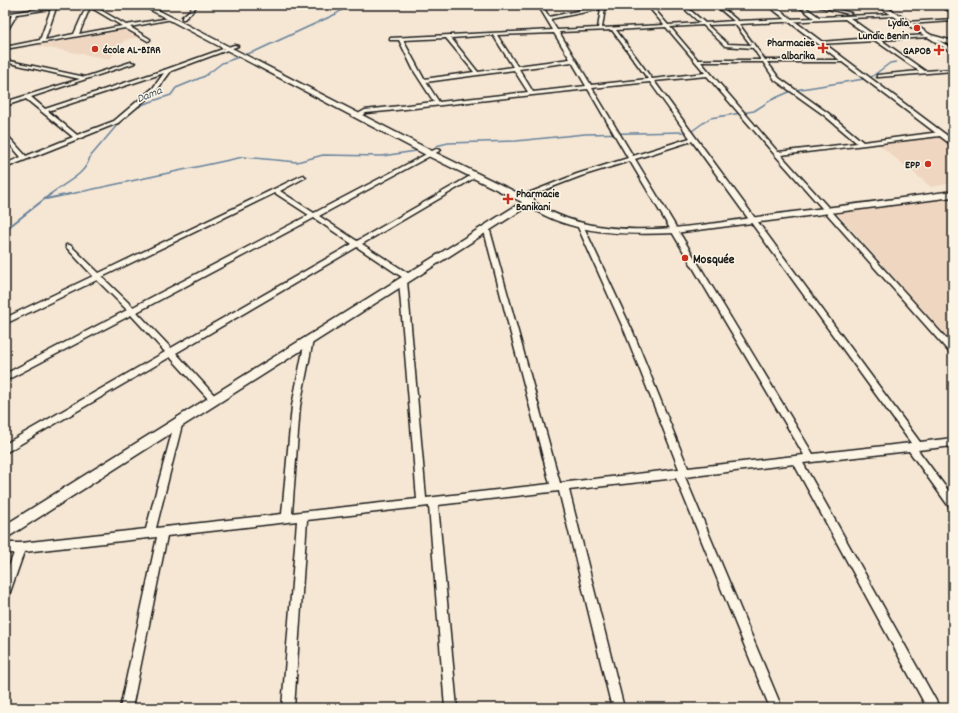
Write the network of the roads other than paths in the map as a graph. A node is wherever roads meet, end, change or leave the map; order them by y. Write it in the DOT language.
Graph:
graph roads {
  1 [pos="68,5"];
  2 [pos="89,5"];
  3 [pos="144,5"];
  4 [pos="158,5"];
  5 [pos="194,5"];
  6 [pos="540,5"];
  7 [pos="581,5"];
  8 [pos="613,5"];
  9 [pos="649,5"];
  10 [pos="682,5"];
  11 [pos="717,5"];
  12 [pos="770,5"];
  13 [pos="799,5"];
  14 [pos="814,5"];
  15 [pos="834,5"];
  16 [pos="879,5"];
  17 [pos="940,5"];
  18 [pos="602,6"];
  19 [pos="54,7"];
  20 [pos="582,12"];
  21 [pos="953,12"];
  22 [pos="849,13"];
  23 [pos="15,14"];
  24 [pos="5,15"];
  25 [pos="895,15"];
  26 [pos="855,16"];
  27 [pos="845,17"];
  28 [pos="183,18"];
  29 [pos="548,18"];
  30 [pos="816,18"];
  31 [pos="170,19"];
  32 [pos="789,19"];
  33 [pos="953,20"];
  34 [pos="735,22"];
  35 [pos="907,22"];
  36 [pos="703,23"];
  37 [pos="667,25"];
  38 [pos="125,27"];
  39 [pos="600,28"];
  40 [pos="613,28"];
  41 [pos="5,31"];
  42 [pos="556,31"];
  43 [pos="494,34"];
  44 [pos="76,36"];
  45 [pos="447,36"];
  46 [pos="929,36"];
  47 [pos="400,38"];
  48 [pos="392,39"];
  49 [pos="148,40"];
  50 [pos="876,40"];
  51 [pos="42,42"];
  52 [pos="820,43"];
  53 [pos="953,43"];
  54 [pos="236,46"];
  55 [pos="754,47"];
  56 [pos="5,48"];
  57 [pos="229,49"];
  58 [pos="953,51"];
  59 [pos="248,54"];
  60 [pos="573,60"];
  61 [pos="5,61"];
  62 [pos="843,61"];
  63 [pos="699,62"];
  64 [pos="763,62"];
  65 [pos="133,63"];
  66 [pos="517,68"];
  67 [pos="169,70"];
  68 [pos="953,70"];
  69 [pos="923,72"];
  70 [pos="477,73"];
  71 [pos="708,74"];
  72 [pos="879,76"];
  73 [pos="85,79"];
  74 [pos="651,80"];
  75 [pos="422,81"];
  76 [pos="589,87"];
  77 [pos="532,94"];
  78 [pos="27,97"];
  79 [pos="437,103"];
  80 [pos="5,104"];
  81 [pos="44,111"];
  82 [pos="362,114"];
  83 [pos="940,134"];
  84 [pos="5,136"];
  85 [pos="77,138"];
  86 [pos="950,138"];
  87 [pos="693,139"];
  88 [pos="862,144"];
  89 [pos="953,144"];
  90 [pos="434,152"];
  91 [pos="777,154"];
  92 [pos="25,158"];
  93 [pos="632,158"];
  94 [pos="5,166"];
  95 [pos="474,176"];
  96 [pos="303,177"];
  97 [pos="953,187"];
  98 [pos="275,190"];
  99 [pos="953,194"];
  100 [pos="527,199"];
  101 [pos="825,206"];
  102 [pos="750,216"];
  103 [pos="315,217"];
  104 [pos="580,225"];
  105 [pos="486,227"];
  106 [pos="673,227"];
  107 [pos="358,244"];
  108 [pos="68,246"];
  109 [pos="98,276"];
  110 [pos="405,279"];
  111 [pos="132,312"];
  112 [pos="5,321"];
  113 [pos="309,340"];
  114 [pos="953,351"];
  115 [pos="171,353"];
  116 [pos="5,378"];
  117 [pos="214,400"];
  118 [pos="178,425"];
  119 [pos="953,442"];
  120 [pos="914,446"];
  121 [pos="5,449"];
  122 [pos="811,458"];
  123 [pos="797,460"];
  124 [pos="682,473"];
  125 [pos="559,487"];
  126 [pos="433,501"];
  127 [pos="422,502"];
  128 [pos="953,505"];
  129 [pos="302,516"];
  130 [pos="287,518"];
  131 [pos="163,532"];
  132 [pos="5,534"];
  133 [pos="150,534"];
  134 [pos="5,548"];
  135 [pos="21,548"];
  136 [pos="5,591"];
  137 [pos="126,708"];
  138 [pos="288,708"];
  139 [pos="451,708"];
  140 [pos="618,708"];
  141 [pos="776,708"];
  142 [pos="934,708"];
  1 -- 19 [label="street"];
  2 -- 38 [label="street"];
  2 -- 44 [label="street"];
  3 -- 31 [label="street"];
  4 -- 28 [label="street"];
  5 -- 28 [label="street"];
  6 -- 29 [label="street"];
  7 -- 20 [label="street"];
  8 -- 18 [label="street"];
  9 -- 37 [label="street"];
  10 -- 36 [label="street"];
  11 -- 34 [label="street"];
  12 -- 32 [label="street"];
  13 -- 30 [label="street"];
  14 -- 22 [label="street"];
  15 -- 22 [label="street"];
  16 -- 25 [label="main road"];
  17 -- 21 [label="street"];
  18 -- 20 [label="street"];
  18 -- 39 [label="street"];
  19 -- 23 [label="street"];
  19 -- 51 [label="street"];
  20 -- 29 [label="street"];
  22 -- 26 [label="street"];
  23 -- 24 [label="street"];
  23 -- 41 [label="street"];
  25 -- 26 [label="street"];
  25 -- 35 [label="main road"];
  26 -- 27 [label="street"];
  27 -- 30 [label="street"];
  27 -- 50 [label="street"];
  28 -- 54 [label="street"];
  29 -- 42 [label="street"];
  30 -- 32 [label="street"];
  31 -- 38 [label="street"];
  31 -- 57 [label="street"];
  32 -- 34 [label="street"];
  32 -- 52 [label="street"];
  33 -- 35 [label="street"];
  34 -- 36 [label="street"];
  34 -- 55 [label="street"];
  35 -- 46 [label="main road"];
  36 -- 37 [label="street"];
  36 -- 55 [label="street"];
  37 -- 40 [label="street"];
  37 -- 63 [label="street"];
  38 -- 44 [label="street"];
  38 -- 49 [label="street"];
  39 -- 40 [label="street"];
  39 -- 42 [label="street"];
  40 -- 74 [label="street"];
  42 -- 43 [label="street"];
  42 -- 60 [label="street"];
  43 -- 45 [label="street"];
  43 -- 66 [label="street"];
  44 -- 51 [label="street"];
  45 -- 47 [label="street"];
  45 -- 70 [label="street"];
  46 -- 50 [label="street"];
  46 -- 53 [label="main road"];
  46 -- 58 [label="street"];
  47 -- 48 [label="street"];
  47 -- 75 [label="street"];
  50 -- 52 [label="street"];
  50 -- 69 [label="street"];
  51 -- 56 [label="street"];
  52 -- 62 [label="street"];
  54 -- 57 [label="street"];
  54 -- 59 [label="street"];
  55 -- 64 [label="street"];
  57 -- 59 [label="street"];
  57 -- 67 [label="street"];
  59 -- 82 [label="street"];
  60 -- 66 [label="street"];
  60 -- 76 [label="street"];
  61 -- 73 [label="street"];
  62 -- 64 [label="street"];
  62 -- 83 [label="street"];
  63 -- 64 [label="street"];
  63 -- 71 [label="street"];
  64 -- 88 [label="street"];
  65 -- 73 [label="street"];
  66 -- 70 [label="street"];
  66 -- 77 [label="street"];
  67 -- 81 [label="street"];
  67 -- 85 [label="street"];
  68 -- 69 [label="street"];
  69 -- 72 [label="street"];
  70 -- 75 [label="street"];
  71 -- 74 [label="street"];
  71 -- 91 [label="street"];
  73 -- 78 [label="street"];
  74 -- 76 [label="street"];
  74 -- 87 [label="street"];
  75 -- 79 [label="street"];
  76 -- 77 [label="street"];
  76 -- 93 [label="street"];
  77 -- 79 [label="street"];
  78 -- 80 [label="street"];
  78 -- 81 [label="street"];
  79 -- 82 [label="street"];
  81 -- 85 [label="street"];
  82 -- 90 [label="street"];
  83 -- 86 [label="street"];
  83 -- 88 [label="street"];
  84 -- 92 [label="street"];
  85 -- 92 [label="street"];
  86 -- 89 [label="street"];
  87 -- 93 [label="street"];
  87 -- 102 [label="street"];
  88 -- 91 [label="street"];
  90 -- 95 [label="street"];
  90 -- 100 [label="street"];
  90 -- 103 [label="street"];
  91 -- 101 [label="street"];
  92 -- 94 [label="street"];
  93 -- 100 [label="street"];
  93 -- 106 [label="street"];
  95 -- 100 [label="street"];
  95 -- 107 [label="street"];
  96 -- 98 [label="street"];
  97 -- 101 [label="street"];
  98 -- 103 [label="street"];
  98 -- 109 [label="street"];
  99 -- 101 [label="street"];
  100 -- 104 [label="street"];
  100 -- 105 [label="street"];
  100 -- 106 [label="street"];
  101 -- 102 [label="street"];
  101 -- 114 [label="street"];
  102 -- 106 [label="street"];
  102 -- 120 [label="street"];
  103 -- 107 [label="street"];
  103 -- 111 [label="street"];
  104 -- 106 [label="street"];
  104 -- 124 [label="street"];
  105 -- 110 [label="street"];
  105 -- 125 [label="street"];
  106 -- 122 [label="street"];
  107 -- 110 [label="street"];
  107 -- 115 [label="street"];
  108 -- 109 [label="street"];
  109 -- 111 [label="street"];
  109 -- 112 [label="street"];
  110 -- 113 [label="street"];
  110 -- 127 [label="street"];
  111 -- 115 [label="street"];
  111 -- 116 [label="street"];
  113 -- 117 [label="street"];
  113 -- 130 [label="street"];
  115 -- 117 [label="street"];
  115 -- 121 [label="street"];
  117 -- 118 [label="street"];
  118 -- 132 [label="street"];
  118 -- 133 [label="street"];
  119 -- 120 [label="street"];
  120 -- 122 [label="street"];
  120 -- 128 [label="street"];
  122 -- 123 [label="street"];
  123 -- 124 [label="street"];
  123 -- 142 [label="street"];
  124 -- 125 [label="street"];
  124 -- 141 [label="street"];
  125 -- 126 [label="street"];
  125 -- 140 [label="street"];
  126 -- 127 [label="street"];
  126 -- 139 [label="street"];
  127 -- 129 [label="street"];
  129 -- 130 [label="street"];
  129 -- 138 [label="street"];
  130 -- 131 [label="street"];
  131 -- 133 [label="street"];
  131 -- 137 [label="street"];
  133 -- 135 [label="street"];
  134 -- 135 [label="street"];
  135 -- 136 [label="street"];
}
